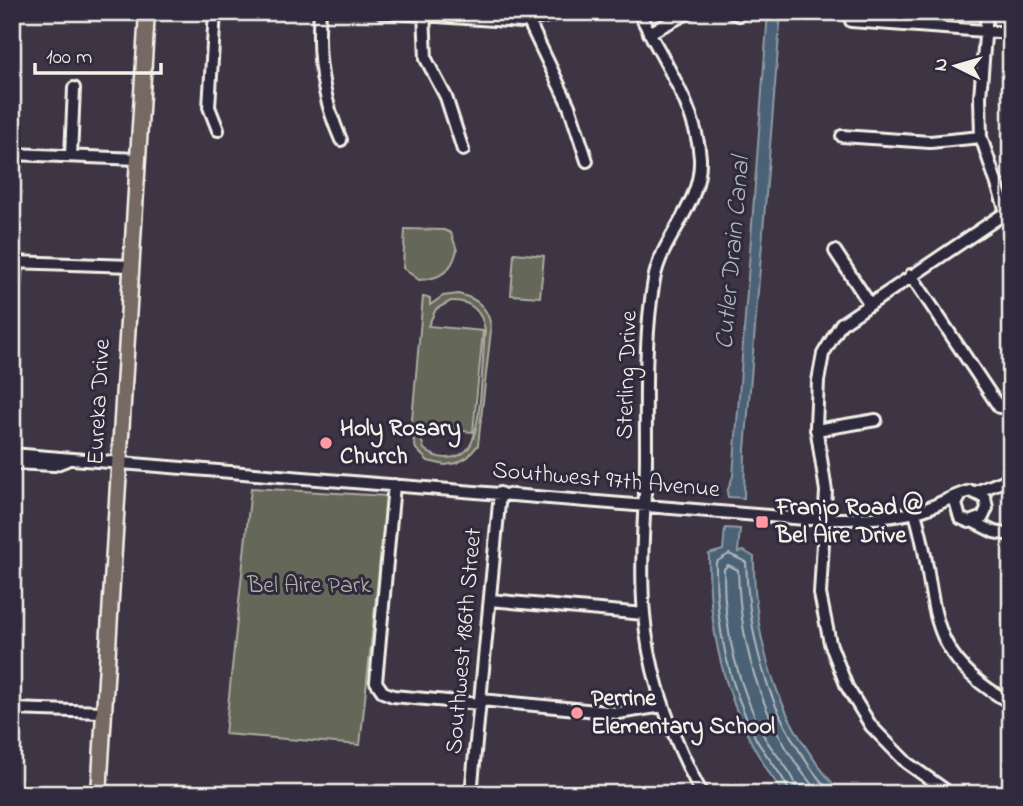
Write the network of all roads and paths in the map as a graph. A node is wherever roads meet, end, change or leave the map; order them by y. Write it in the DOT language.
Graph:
graph roads {
  1 [pos="147,12"];
  2 [pos="215,12"];
  3 [pos="320,12"];
  4 [pos="381,12"];
  5 [pos="565,12"];
  6 [pos="639,12"];
  7 [pos="690,12"];
  8 [pos="987,12"];
  9 [pos="424,13"];
  10 [pos="851,21"];
  11 [pos="529,22"];
  12 [pos="985,31"];
  13 [pos="649,33"];
  14 [pos="1011,33"];
  15 [pos="74,88"];
  16 [pos="218,130"];
  17 [pos="842,136"];
  18 [pos="981,137"];
  19 [pos="341,140"];
  20 [pos="463,150"];
  21 [pos="12,154"];
  22 [pos="71,156"];
  23 [pos="139,159"];
  24 [pos="587,161"];
  25 [pos="1010,211"];
  26 [pos="1011,226"];
  27 [pos="835,251"];
  28 [pos="14,262"];
  29 [pos="132,266"];
  30 [pos="911,275"];
  31 [pos="869,303"];
  32 [pos="12,316"];
  33 [pos="999,407"];
  34 [pos="876,420"];
  35 [pos="816,430"];
  36 [pos="12,454"];
  37 [pos="67,460"];
  38 [pos="120,461"];
  39 [pos="12,463"];
  40 [pos="1007,480"];
  41 [pos="394,485"];
  42 [pos="976,492"];
  43 [pos="499,493"];
  44 [pos="961,495"];
  45 [pos="646,505"];
  46 [pos="932,507"];
  47 [pos="986,508"];
  48 [pos="914,510"];
  49 [pos="957,514"];
  50 [pos="824,519"];
  51 [pos="974,522"];
  52 [pos="1005,534"];
  53 [pos="490,600"];
  54 [pos="643,614"];
  55 [pos="481,702"];
  56 [pos="1011,703"];
  57 [pos="663,706"];
  58 [pos="12,709"];
  59 [pos="103,712"];
  60 [pos="99,794"];
  61 [pos="471,794"];
  62 [pos="702,794"];
  63 [pos="951,794"];
  1 -- 23 [label="main road, Eureka Drive"];
  2 -- 16 [label="street"];
  3 -- 19 [label="street"];
  4 -- 9 [label="street"];
  5 -- 11 [label="street"];
  6 -- 13 [label="street, Sterling Drive"];
  7 -- 13 [label="street"];
  8 -- 12 [label="street"];
  9 -- 11 [label="street"];
  9 -- 20 [label="street"];
  10 -- 12 [label="street"];
  11 -- 24 [label="street"];
  12 -- 14 [label="street"];
  12 -- 18 [label="street"];
  13 -- 45 [label="street, Sterling Drive"];
  15 -- 22 [label="street"];
  17 -- 18 [label="street"];
  18 -- 25 [label="street"];
  21 -- 22 [label="street"];
  22 -- 23 [label="street"];
  23 -- 29 [label="main road, Eureka Drive"];
  25 -- 26 [label="street"];
  25 -- 30 [label="street"];
  27 -- 31 [label="street"];
  28 -- 29 [label="street"];
  28 -- 32 [label="street"];
  29 -- 38 [label="main road, Eureka Drive"];
  30 -- 31 [label="street"];
  30 -- 33 [label="street"];
  31 -- 35 [label="street"];
  34 -- 35 [label="street"];
  35 -- 50 [label="street"];
  36 -- 37 [label="street, Southwest 97th Avenue"];
  37 -- 38 [label="street, Southwest 97th Avenue"];
  37 -- 39 [label="street, Southwest 97th Avenue"];
  38 -- 41 [label="street, Southwest 97th Avenue"];
  38 -- 59 [label="main road, Eureka Drive"];
  40 -- 42 [label="street"];
  40 -- 47 [label="street"];
  41 -- 43 [label="street, Southwest 97th Avenue"];
  41 -- 55 [label="street"];
  42 -- 44 [label="street"];
  42 -- 47 [label="street"];
  43 -- 45 [label="street, Southwest 97th Avenue"];
  43 -- 53 [label="street, Southwest 186th Street"];
  44 -- 46 [label="street, Southwest 97th Avenue"];
  44 -- 49 [label="street"];
  45 -- 50 [label="street, Southwest 97th Avenue"];
  45 -- 54 [label="street, Sterling Drive"];
  46 -- 48 [label="street, Southwest 97th Avenue"];
  46 -- 49 [label="street, Southwest 97th Avenue"];
  47 -- 51 [label="street"];
  47 -- 52 [label="street"];
  48 -- 50 [label="street, Southwest 97th Avenue"];
  48 -- 56 [label="street"];
  49 -- 51 [label="street"];
  50 -- 63 [label="street"];
  51 -- 52 [label="street"];
  53 -- 54 [label="street"];
  53 -- 55 [label="street, Southwest 186th Street"];
  54 -- 57 [label="street, Sterling Drive"];
  55 -- 57 [label="street"];
  55 -- 61 [label="street, Southwest 186th Street"];
  57 -- 62 [label="street, Sterling Drive"];
  58 -- 59 [label="street"];
  59 -- 60 [label="main road, Eureka Drive"];
}
